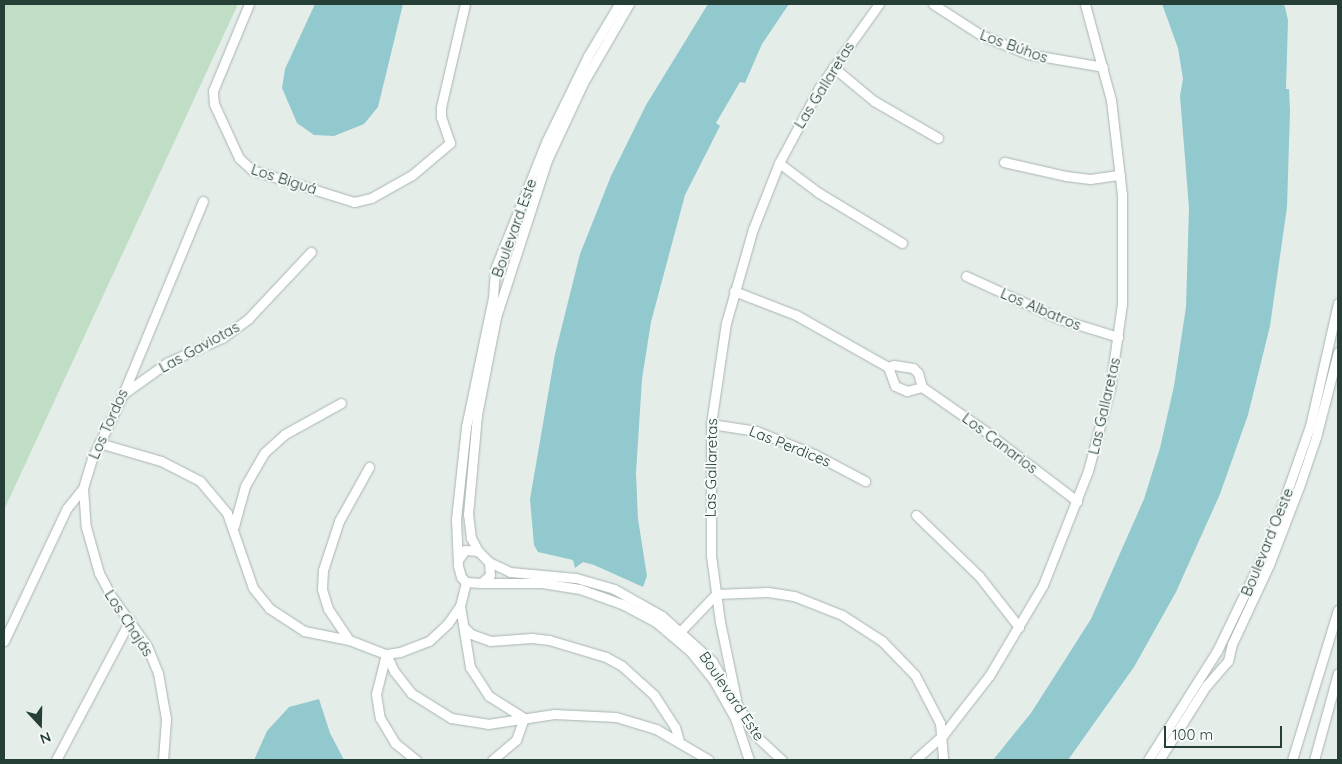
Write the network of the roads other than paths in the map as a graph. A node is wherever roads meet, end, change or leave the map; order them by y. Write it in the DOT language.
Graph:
graph roads {
  1 [pos="249,4"];
  2 [pos="465,4"];
  3 [pos="619,4"];
  4 [pos="629,4"];
  5 [pos="880,4"];
  6 [pos="933,4"];
  7 [pos="1085,4"];
  8 [pos="592,58"];
  9 [pos="833,67"];
  10 [pos="1103,67"];
  11 [pos="938,138"];
  12 [pos="544,159"];
  13 [pos="1004,162"];
  14 [pos="779,163"];
  15 [pos="1120,175"];
  16 [pos="203,201"];
  17 [pos="902,243"];
  18 [pos="311,252"];
  19 [pos="500,260"];
  20 [pos="511,267"];
  21 [pos="966,276"];
  22 [pos="494,283"];
  23 [pos="506,283"];
  24 [pos="734,291"];
  25 [pos="1338,303"];
  26 [pos="1118,337"];
  27 [pos="1338,352"];
  28 [pos="888,367"];
  29 [pos="479,375"];
  30 [pos="1328,376"];
  31 [pos="922,387"];
  32 [pos="123,394"];
  33 [pos="340,403"];
  34 [pos="711,424"];
  35 [pos="99,443"];
  36 [pos="461,463"];
  37 [pos="472,464"];
  38 [pos="369,466"];
  39 [pos="865,481"];
  40 [pos="83,488"];
  41 [pos="1077,501"];
  42 [pos="916,515"];
  43 [pos="234,527"];
  44 [pos="478,552"];
  45 [pos="458,560"];
  46 [pos="489,562"];
  47 [pos="466,582"];
  48 [pos="480,583"];
  49 [pos="716,594"];
  50 [pos="1251,595"];
  51 [pos="460,606"];
  52 [pos="1338,610"];
  53 [pos="130,620"];
  54 [pos="464,627"];
  55 [pos="1019,627"];
  56 [pos="678,633"];
  57 [pos="349,640"];
  58 [pos="4,641"];
  59 [pos="1217,651"];
  60 [pos="386,654"];
  61 [pos="1230,654"];
  62 [pos="1211,662"];
  63 [pos="1220,670"];
  64 [pos="1338,672"];
  65 [pos="1336,689"];
  66 [pos="736,699"];
  67 [pos="524,718"];
  68 [pos="943,734"];
  69 [pos="679,741"];
  70 [pos="1153,759"];
  71 [pos="56,760"];
  72 [pos="163,760"];
  73 [pos="416,760"];
  74 [pos="492,760"];
  75 [pos="709,760"];
  76 [pos="749,760"];
  77 [pos="782,760"];
  78 [pos="915,760"];
  79 [pos="943,760"];
  80 [pos="1292,760"];
  81 [pos="1314,760"];
  1 -- 2 [label="street, Los Biguá"];
  3 -- 8 [label="street, Boulevard Este"];
  4 -- 8 [label="street, Boulevard Este"];
  5 -- 9 [label="street, Las Gallaretas"];
  6 -- 10 [label="street, Los Búhos"];
  7 -- 10 [label="street, Las Gallaretas"];
  8 -- 12 [label="street, Boulevard Este"];
  9 -- 11 [label="street"];
  9 -- 14 [label="street, Las Gallaretas"];
  10 -- 15 [label="street, Las Gallaretas"];
  12 -- 19 [label="street, Boulevard Este"];
  12 -- 20 [label="street, Boulevard Este"];
  13 -- 15 [label="street"];
  14 -- 17 [label="street"];
  14 -- 24 [label="street, Las Gallaretas"];
  15 -- 26 [label="street, Las Gallaretas"];
  16 -- 32 [label="street, Los Tordos"];
  18 -- 32 [label="street, Las Gaviotas"];
  19 -- 20 [label="street"];
  19 -- 22 [label="street, Boulevard Este"];
  20 -- 23 [label="street, Boulevard Este"];
  21 -- 26 [label="street, Los Albatros"];
  22 -- 23 [label="street"];
  22 -- 29 [label="street, Boulevard Este"];
  23 -- 29 [label="street, Boulevard Este"];
  24 -- 28 [label="street, Los Canarios"];
  24 -- 34 [label="street, Las Gallaretas"];
  25 -- 30 [label="street, Boulevard Oeste"];
  26 -- 41 [label="street, Las Gallaretas"];
  27 -- 30 [label="street, Boulevard Oeste"];
  28 -- 31 [label="street, Los Canarios"];
  28 -- 31 [label="street"];
  29 -- 36 [label="street, Boulevard Este"];
  29 -- 37 [label="street, Boulevard Este"];
  30 -- 50 [label="street, Boulevard Oeste"];
  31 -- 41 [label="street, Los Canarios"];
  32 -- 35 [label="street, Los Tordos"];
  33 -- 43 [label="street"];
  34 -- 39 [label="street, Las Perdices"];
  34 -- 49 [label="street, Las Gallaretas"];
  35 -- 40 [label="street, Los Tordos"];
  35 -- 43 [label="street"];
  36 -- 37 [label="street"];
  36 -- 45 [label="street, Boulevard Este"];
  37 -- 44 [label="street, Boulevard Este"];
  38 -- 57 [label="street"];
  40 -- 53 [label="street, Los Chajás"];
  40 -- 58 [label="street, Los Tordos"];
  41 -- 55 [label="street, Las Gallaretas"];
  42 -- 55 [label="street"];
  43 -- 57 [label="street"];
  44 -- 45 [label="street"];
  44 -- 46 [label="street"];
  45 -- 47 [label="street"];
  46 -- 48 [label="street"];
  46 -- 56 [label="street, Boulevard Este"];
  47 -- 48 [label="street"];
  47 -- 51 [label="street"];
  48 -- 56 [label="street, Boulevard Este"];
  49 -- 56 [label="street"];
  49 -- 66 [label="street, Las Gallaretas"];
  49 -- 68 [label="street"];
  50 -- 59 [label="street, Boulevard Oeste"];
  50 -- 61 [label="street, Boulevard Oeste"];
  51 -- 54 [label="street"];
  51 -- 60 [label="street"];
  52 -- 80 [label="street"];
  53 -- 71 [label="street"];
  53 -- 72 [label="street, Los Chajás"];
  54 -- 67 [label="street"];
  54 -- 69 [label="street"];
  55 -- 68 [label="street, Las Gallaretas"];
  56 -- 66 [label="street, Boulevard Este"];
  56 -- 76 [label="street, Boulevard Este"];
  57 -- 60 [label="street"];
  59 -- 61 [label="street"];
  59 -- 62 [label="street, Boulevard Oeste"];
  60 -- 67 [label="street"];
  60 -- 73 [label="street"];
  61 -- 63 [label="street, Boulevard Oeste"];
  62 -- 63 [label="street"];
  62 -- 70 [label="street, Boulevard Oeste"];
  63 -- 70 [label="street, Boulevard Oeste"];
  64 -- 65 [label="street"];
  65 -- 81 [label="street"];
  66 -- 77 [label="street, Boulevard Este"];
  67 -- 69 [label="street"];
  67 -- 74 [label="street"];
  68 -- 78 [label="street, Las Gallaretas"];
  68 -- 79 [label="street"];
  69 -- 75 [label="street"];
}
